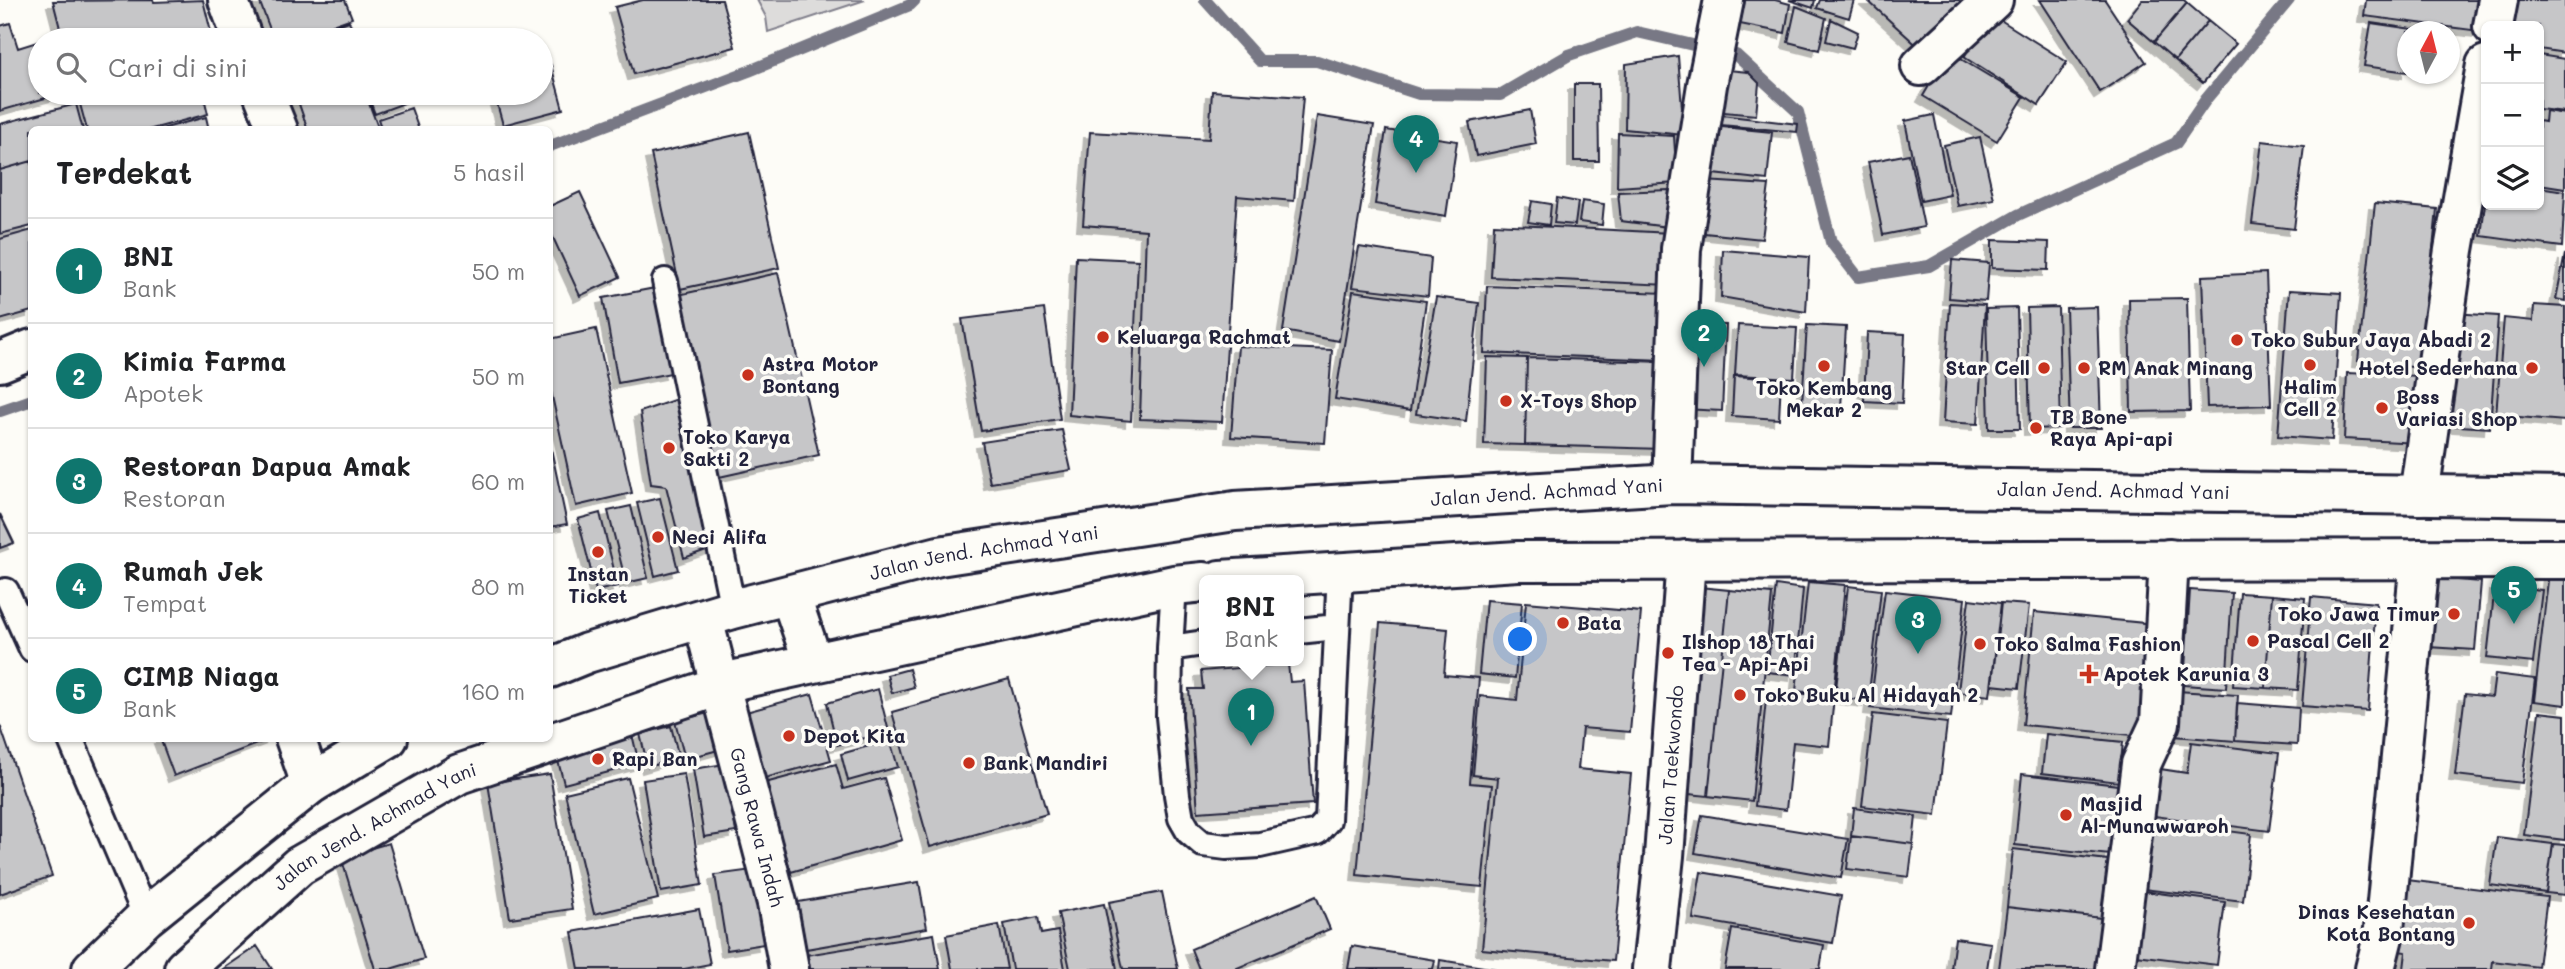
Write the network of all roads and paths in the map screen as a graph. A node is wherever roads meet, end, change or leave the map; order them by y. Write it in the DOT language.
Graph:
graph roads {
  1 [pos="228,0"];
  2 [pos="1993,0"];
  3 [pos="2498,0"];
  4 [pos="1722,13"];
  5 [pos="2494,21"];
  6 [pos="238,28"];
  7 [pos="1921,66"];
  8 [pos="2483,84"];
  9 [pos="268,105"];
  10 [pos="276,126"];
  11 [pos="665,281"];
  12 [pos="28,351"];
  13 [pos="0,362"];
  14 [pos="1672,484"];
  15 [pos="2419,495"];
  16 [pos="2565,497"];
  17 [pos="2169,559"];
  18 [pos="2420,559"];
  19 [pos="2565,559"];
  20 [pos="1686,560"];
  21 [pos="1340,571"];
  22 [pos="1287,575"];
  23 [pos="1189,584"];
  24 [pos="6,591"];
  25 [pos="790,595"];
  26 [pos="718,614"];
  27 [pos="1337,626"];
  28 [pos="1304,630"];
  29 [pos="28,640"];
  30 [pos="1199,644"];
  31 [pos="1170,648"];
  32 [pos="813,662"];
  33 [pos="553,667"];
  34 [pos="720,685"];
  35 [pos="72,742"];
  36 [pos="296,742"];
  37 [pos="381,742"];
  38 [pos="552,742"];
  39 [pos="553,742"];
  40 [pos="311,784"];
  41 [pos="146,917"];
  42 [pos="92,969"];
  43 [pos="184,969"];
  44 [pos="789,969"];
  45 [pos="1652,969"];
  46 [pos="2115,969"];
  47 [pos="2375,969"];
  1 -- 6 [label="street"];
  2 -- 7 [label="street"];
  3 -- 5 [label="street"];
  4 -- 14 [label="street"];
  8 -- 15 [label="street"];
  9 -- 10 [label="street"];
  11 -- 26 [label="lane"];
  12 -- 13 [label="street"];
  14 -- 15 [label="street, Jalan Jend. Achmad Yani"];
  14 -- 25 [label="street, Jalan Jend. Achmad Yani"];
  15 -- 16 [label="street, Jalan Jend. Achmad Yani"];
  17 -- 18 [label="street"];
  17 -- 20 [label="street"];
  17 -- 46 [label="street"];
  18 -- 19 [label="street"];
  18 -- 47 [label="street"];
  20 -- 21 [label="street"];
  20 -- 45 [label="street, Jalan Taekwondo"];
  21 -- 22 [label="street"];
  21 -- 27 [label="lane"];
  23 -- 31 [label="lane"];
  23 -- 32 [label="street, Jalan Jend. Achmad Yani"];
  24 -- 29 [label="lane"];
  25 -- 26 [label="street, Jalan Jend. Achmad Yani"];
  25 -- 32 [label="street"];
  26 -- 33 [label="street, Jalan Jend. Achmad Yani"];
  26 -- 34 [label="street, Gang Rawa Indah"];
  27 -- 28 [label="lane"];
  27 -- 31 [label="lane"];
  30 -- 31 [label="lane"];
  32 -- 34 [label="street, Jalan Jend. Achmad Yani"];
  34 -- 39 [label="street, Jalan Jend. Achmad Yani"];
  34 -- 44 [label="street, Gang Rawa Indah"];
  35 -- 41 [label="lane"];
  36 -- 40 [label="street"];
  37 -- 40 [label="street"];
  38 -- 43 [label="street, Jalan Jend. Achmad Yani"];
  40 -- 41 [label="street"];
  41 -- 42 [label="street"];
}
